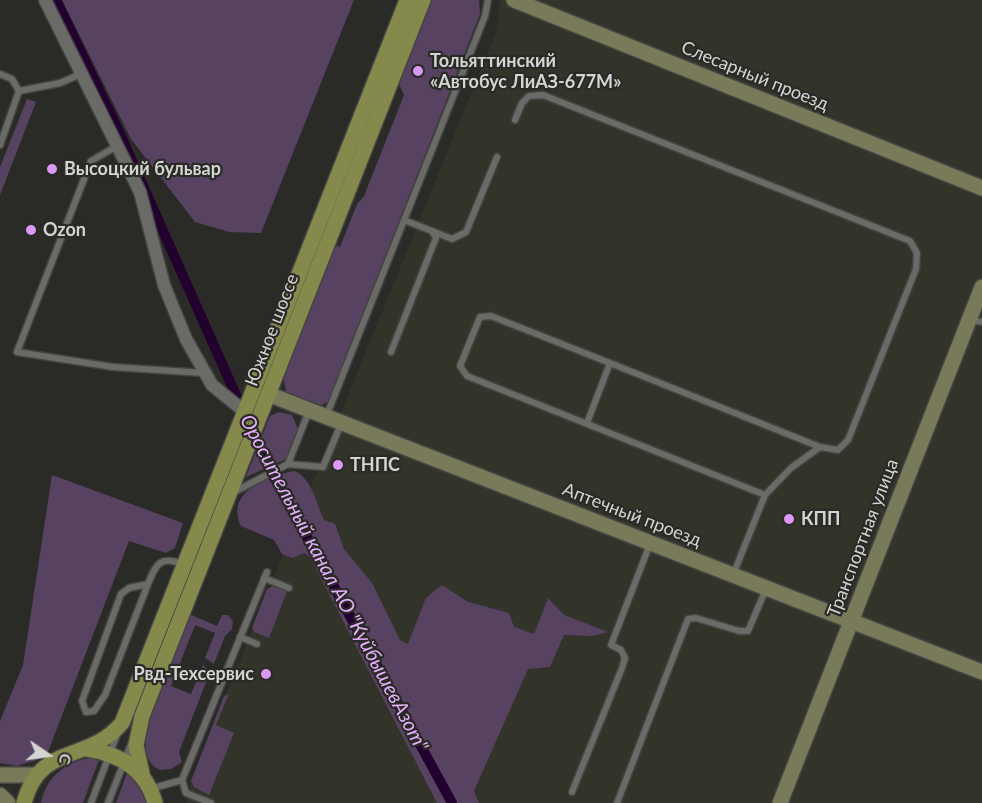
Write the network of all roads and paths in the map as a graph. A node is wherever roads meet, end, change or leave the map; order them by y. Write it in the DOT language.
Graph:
graph roads {
  1 [pos="45,0"];
  2 [pos="407,0"];
  3 [pos="423,0"];
  4 [pos="488,0"];
  5 [pos="514,0"];
  6 [pos="0,74"];
  7 [pos="82,74"];
  8 [pos="20,91"];
  9 [pos="515,120"];
  10 [pos="0,145"];
  11 [pos="117,147"];
  12 [pos="496,157"];
  13 [pos="982,188"];
  14 [pos="404,220"];
  15 [pos="432,231"];
  16 [pos="982,287"];
  17 [pos="976,321"];
  18 [pos="391,352"];
  19 [pos="610,363"];
  20 [pos="204,373"];
  21 [pos="268,394"];
  22 [pos="309,411"];
  23 [pos="245,412"];
  24 [pos="326,417"];
  25 [pos="341,423"];
  26 [pos="586,423"];
  27 [pos="820,447"];
  28 [pos="288,464"];
  29 [pos="229,495"];
  30 [pos="765,495"];
  31 [pos="650,543"];
  32 [pos="184,565"];
  33 [pos="733,575"];
  34 [pos="148,584"];
  35 [pos="289,588"];
  36 [pos="766,588"];
  37 [pos="851,621"];
  38 [pos="240,637"];
  39 [pos="257,644"];
  40 [pos="982,672"];
  41 [pos="142,716"];
  42 [pos="122,723"];
  43 [pos="86,749"];
  44 [pos="110,754"];
  45 [pos="124,760"];
  46 [pos="0,775"];
  47 [pos="35,775"];
  48 [pos="182,780"];
  49 [pos="572,792"];
  50 [pos="151,794"];
  51 [pos="0,795"];
  52 [pos="8,803"];
  53 [pos="24,803"];
  54 [pos="91,803"];
  55 [pos="108,803"];
  56 [pos="210,803"];
  57 [pos="617,803"];
  58 [pos="780,803"];
  1 -- 7 [label="street"];
  2 -- 23 [label="main road, Южное шоссе"];
  3 -- 21 [label="main road, Южное шоссе"];
  4 -- 14 [label="lane"];
  5 -- 13 [label="street, Слесарный проезд"];
  6 -- 8 [label="lane"];
  7 -- 8 [label="lane"];
  7 -- 11 [label="street"];
  8 -- 10 [label="lane"];
  9 -- 27 [label="lane"];
  11 -- 20 [label="street"];
  11 -- 20 [label="lane"];
  12 -- 15 [label="lane"];
  14 -- 15 [label="lane"];
  14 -- 24 [label="lane"];
  15 -- 18 [label="lane"];
  16 -- 17 [label="street, Транспортная улица"];
  17 -- 37 [label="street, Транспортная улица"];
  19 -- 26 [label="lane"];
  19 -- 26 [label="lane"];
  19 -- 27 [label="lane"];
  20 -- 23 [label="street"];
  21 -- 22 [label="street, Аптечный проезд"];
  21 -- 29 [label="main road, Южное шоссе"];
  22 -- 24 [label="street, Аптечный проезд"];
  22 -- 28 [label="lane"];
  23 -- 32 [label="main road, Южное шоссе"];
  24 -- 25 [label="street, Аптечный проезд"];
  25 -- 28 [label="lane"];
  25 -- 31 [label="street, Аптечный проезд"];
  26 -- 30 [label="lane"];
  27 -- 30 [label="lane"];
  28 -- 29 [label="lane"];
  29 -- 41 [label="main road, Южное шоссе"];
  30 -- 33 [label="lane"];
  31 -- 33 [label="street, Аптечный проезд"];
  31 -- 49 [label="lane"];
  32 -- 34 [label="lane"];
  32 -- 42 [label="main road, Южное шоссе"];
  33 -- 36 [label="street, Аптечный проезд"];
  34 -- 34 [label="lane"];
  35 -- 38 [label="lane"];
  36 -- 37 [label="street, Аптечный проезд"];
  36 -- 57 [label="lane"];
  37 -- 40 [label="street, Аптечный проезд"];
  37 -- 58 [label="street, Транспортная улица"];
  38 -- 39 [label="lane"];
  38 -- 48 [label="lane"];
  41 -- 45 [label="lane"];
  41 -- 50 [label="main road, Южное шоссе"];
  42 -- 43 [label="main road, Южное шоссе"];
  42 -- 44 [label="lane"];
  43 -- 44 [label="main road, Южное шоссе"];
  43 -- 47 [label="main road, Южное шоссе"];
  44 -- 45 [label="main road, Южное шоссе"];
  44 -- 54 [label="lane"];
  45 -- 50 [label="main road, Южное шоссе"];
  45 -- 55 [label="lane"];
  46 -- 47 [label="street"];
  47 -- 53 [label="main road"];
  48 -- 50 [label="lane"];
  48 -- 56 [label="lane"];
  51 -- 52 [label="street"];
}
